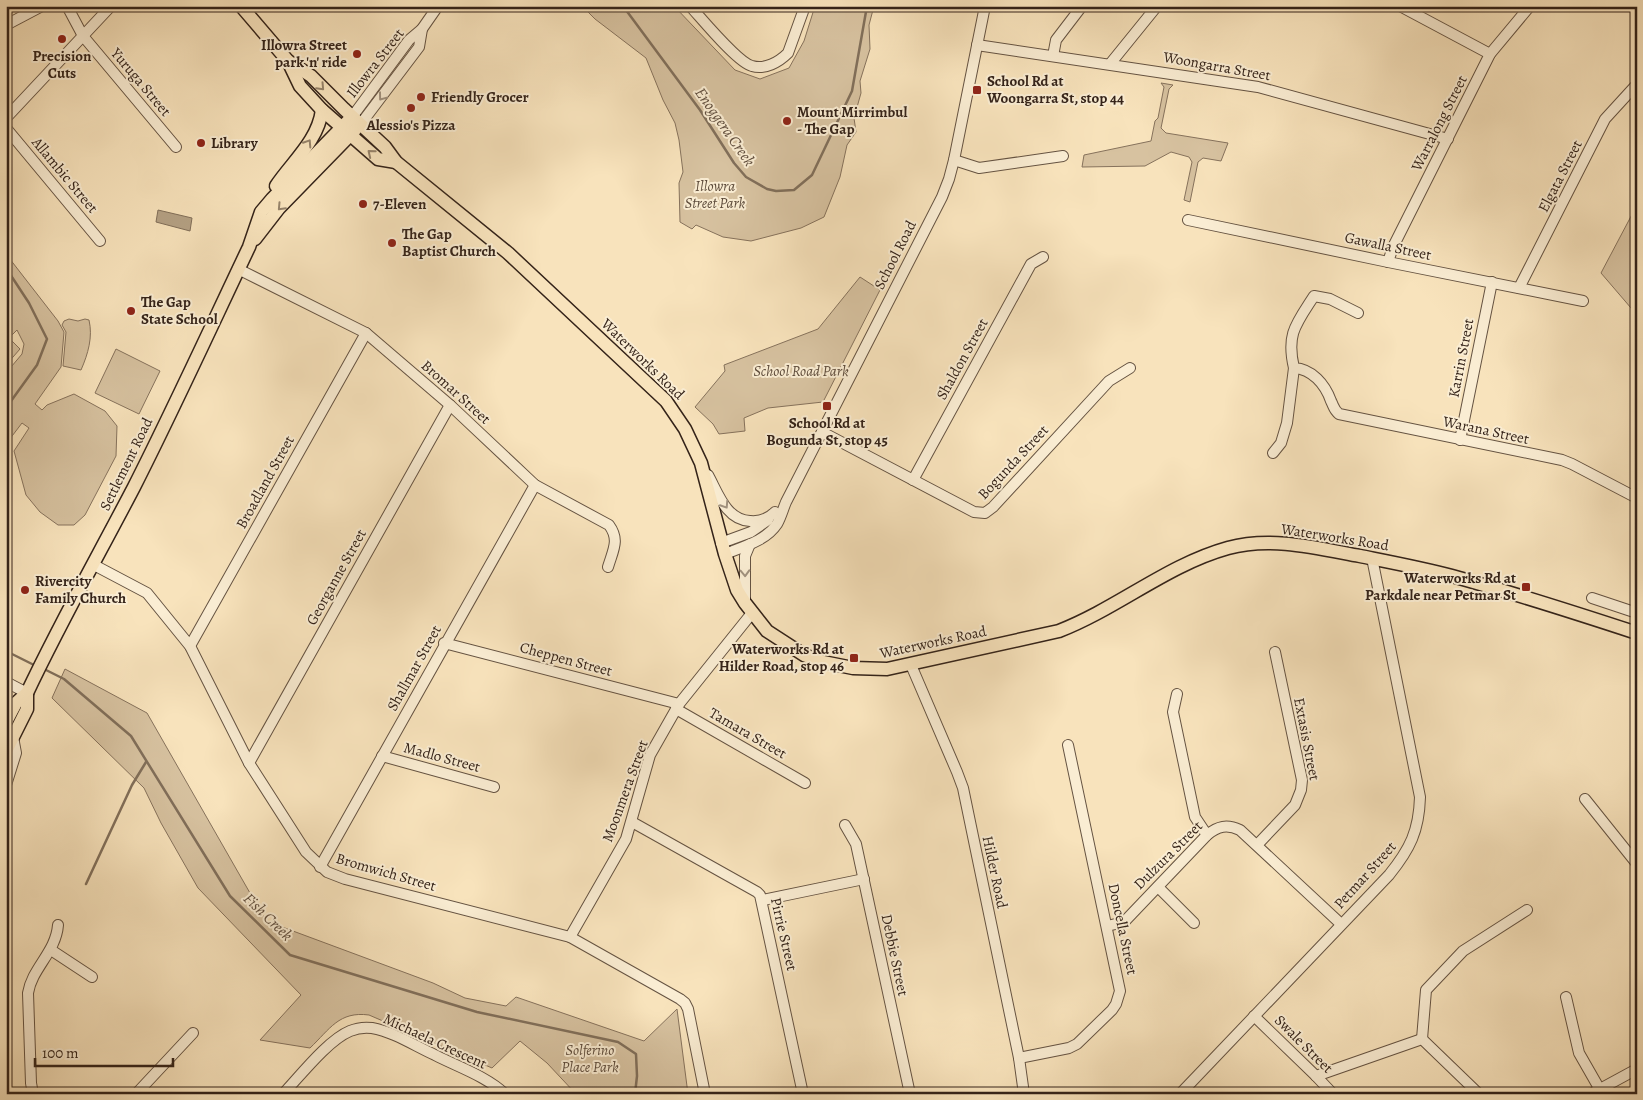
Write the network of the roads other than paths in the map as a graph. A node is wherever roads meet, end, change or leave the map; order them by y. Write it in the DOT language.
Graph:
graph roads {
  1 [pos="42,6"];
  2 [pos="67,6"];
  3 [pos="111,6"];
  4 [pos="241,6"];
  5 [pos="438,6"];
  6 [pos="690,6"];
  7 [pos="805,6"];
  8 [pos="985,6"];
  9 [pos="1082,6"];
  10 [pos="1157,6"];
  11 [pos="1400,6"];
  12 [pos="1530,6"];
  13 [pos="6,25"];
  14 [pos="83,36"];
  15 [pos="977,45"];
  16 [pos="1490,54"];
  17 [pos="1053,56"];
  18 [pos="288,61"];
  19 [pos="1110,64"];
  20 [pos="1637,84"];
  21 [pos="322,110"];
  22 [pos="6,118"];
  23 [pos="356,121"];
  24 [pos="6,128"];
  25 [pos="346,132"];
  26 [pos="1448,139"];
  27 [pos="176,147"];
  28 [pos="1063,156"];
  29 [pos="954,160"];
  30 [pos="396,162"];
  31 [pos="261,212"];
  32 [pos="1188,220"];
  33 [pos="100,241"];
  34 [pos="249,247"];
  35 [pos="1044,257"];
  36 [pos="1388,262"];
  37 [pos="238,269"];
  38 [pos="1492,282"];
  39 [pos="1519,288"];
  40 [pos="1583,300"];
  41 [pos="1358,313"];
  42 [pos="366,334"];
  43 [pos="1130,368"];
  44 [pos="1294,368"];
  45 [pos="450,405"];
  46 [pos="822,432"];
  47 [pos="1460,440"];
  48 [pos="1273,453"];
  49 [pos="701,463"];
  50 [pos="913,480"];
  51 [pos="535,485"];
  52 [pos="1637,498"];
  53 [pos="786,502"];
  54 [pos="775,512"];
  55 [pos="750,544"];
  56 [pos="723,548"];
  57 [pos="1372,558"];
  58 [pos="94,565"];
  59 [pos="608,567"];
  60 [pos="1592,598"];
  61 [pos="748,608"];
  62 [pos="1637,612"];
  63 [pos="1637,633"];
  64 [pos="444,643"];
  65 [pos="190,646"];
  66 [pos="1275,652"];
  67 [pos="911,665"];
  68 [pos="6,682"];
  69 [pos="27,693"];
  70 [pos="1177,694"];
  71 [pos="678,707"];
  72 [pos="6,722"];
  73 [pos="10,738"];
  74 [pos="1068,745"];
  75 [pos="6,751"];
  76 [pos="382,756"];
  77 [pos="249,763"];
  78 [pos="805,783"];
  79 [pos="6,785"];
  80 [pos="494,787"];
  81 [pos="1585,799"];
  82 [pos="632,822"];
  83 [pos="845,824"];
  84 [pos="1207,835"];
  85 [pos="1257,845"];
  86 [pos="1637,864"];
  87 [pos="320,867"];
  88 [pos="864,879"];
  89 [pos="1158,887"];
  90 [pos="763,900"];
  91 [pos="1527,910"];
  92 [pos="1194,923"];
  93 [pos="1341,924"];
  94 [pos="58,925"];
  95 [pos="1107,926"];
  96 [pos="570,937"];
  97 [pos="50,950"];
  98 [pos="92,977"];
  99 [pos="1566,997"];
  100 [pos="1254,1016"];
  101 [pos="192,1033"];
  102 [pos="1422,1039"];
  103 [pos="1019,1058"];
  104 [pos="1637,1070"];
  105 [pos="1316,1076"];
  106 [pos="1595,1091"];
  107 [pos="33,1094"];
  108 [pos="136,1094"];
  109 [pos="284,1094"];
  110 [pos="505,1094"];
  111 [pos="705,1094"];
  112 [pos="803,1094"];
  113 [pos="910,1094"];
  114 [pos="1024,1094"];
  115 [pos="1180,1094"];
  116 [pos="1332,1094"];
  117 [pos="1479,1094"];
  1 -- 13 [label="street"];
  2 -- 14 [label="street, Yuruga Street"];
  3 -- 14 [label="street"];
  4 -- 18 [label="main road, Waterworks Road"];
  5 -- 23 [label="street, Illowra Street"];
  6 -- 7 [label="street"];
  8 -- 15 [label="street, School Road"];
  9 -- 17 [label="street"];
  10 -- 19 [label="street"];
  11 -- 16 [label="street"];
  12 -- 16 [label="street, Warralong Street"];
  14 -- 22 [label="street"];
  14 -- 27 [label="street, Yuruga Street"];
  15 -- 17 [label="street, Woongarra Street"];
  15 -- 29 [label="street, School Road"];
  16 -- 26 [label="street, Warralong Street"];
  17 -- 19 [label="street, Woongarra Street"];
  18 -- 21 [label="main road, Waterworks Road"];
  18 -- 23 [label="main road, Waterworks Road, one-way"];
  19 -- 26 [label="street, Woongarra Street"];
  20 -- 39 [label="street, Elgata Street"];
  21 -- 25 [label="main road, Waterworks Road"];
  31 -- 21 [label="main road, one-way"];
  23 -- 25 [label="main road, Settlement Road"];
  23 -- 30 [label="main road, Waterworks Road"];
  24 -- 33 [label="street, Allambic Street"];
  30 -- 25 [label="main road, Waterworks Road, one-way"];
  25 -- 31 [label="main road, Settlement Road"];
  25 -- 34 [label="main road, Settlement Road, one-way"];
  26 -- 36 [label="street, Warralong Street"];
  28 -- 29 [label="street"];
  29 -- 46 [label="street, School Road"];
  30 -- 49 [label="main road, Waterworks Road"];
  31 -- 34 [label="main road, Settlement Road"];
  32 -- 36 [label="street, Gawalla Street"];
  34 -- 37 [label="main road, Settlement Road"];
  35 -- 50 [label="street, Shaldon Street"];
  36 -- 38 [label="street, Gawalla Street"];
  37 -- 42 [label="street, Bromar Street"];
  37 -- 58 [label="main road, Settlement Road"];
  38 -- 39 [label="street, Gawalla Street"];
  38 -- 47 [label="street, Karrin Street"];
  39 -- 40 [label="street, Gawalla Street"];
  41 -- 44 [label="street"];
  42 -- 45 [label="street, Bromar Street"];
  42 -- 65 [label="street, Broadland Street"];
  43 -- 50 [label="street, Bogunda Street"];
  44 -- 47 [label="street, Warana Street"];
  44 -- 48 [label="street"];
  45 -- 51 [label="street, Bromar Street"];
  45 -- 77 [label="street, Georganne Street"];
  46 -- 50 [label="street, Bogunda Street"];
  46 -- 53 [label="street, School Road"];
  47 -- 52 [label="street, Warana Street"];
  49 -- 54 [label="street, one-way"];
  49 -- 56 [label="main road, Waterworks Road"];
  51 -- 59 [label="street, Bromar Street"];
  51 -- 64 [label="street, Shallmar Street"];
  53 -- 54 [label="street, School Road"];
  53 -- 55 [label="street, School Road"];
  54 -- 56 [label="street, School Road"];
  55 -- 56 [label="street, School Road"];
  55 -- 61 [label="street, one-way"];
  56 -- 61 [label="main road, Waterworks Road"];
  57 -- 63 [label="main road, Waterworks Road"];
  57 -- 67 [label="main road, Waterworks Road"];
  57 -- 93 [label="street, Petmar Street"];
  58 -- 65 [label="street, Bromwich Street"];
  58 -- 69 [label="main road, Settlement Road"];
  60 -- 62 [label="street"];
  61 -- 67 [label="main road, Waterworks Road"];
  61 -- 71 [label="street, Moonmera Street"];
  64 -- 71 [label="street, Cheppen Street"];
  64 -- 76 [label="street, Shallmar Street"];
  65 -- 77 [label="street, Bromwich Street"];
  66 -- 85 [label="street, Extasis Street"];
  67 -- 103 [label="street, Hilder Road"];
  68 -- 69 [label="street"];
  69 -- 72 [label="main road, Settlement Road"];
  69 -- 73 [label="main road, Settlement Road"];
  70 -- 84 [label="street"];
  71 -- 78 [label="street, Tamara Street"];
  71 -- 82 [label="street, Moonmera Street"];
  73 -- 75 [label="main road, Settlement Road"];
  73 -- 79 [label="street"];
  74 -- 95 [label="street, Doncella Street"];
  76 -- 80 [label="street, Madlo Street"];
  76 -- 87 [label="street, Shallmar Street"];
  77 -- 87 [label="street, Bromwich Street"];
  81 -- 86 [label="street"];
  82 -- 90 [label="street, Pirrie Street"];
  82 -- 96 [label="street, Moonmera Street"];
  83 -- 88 [label="street, Debbie Street"];
  84 -- 85 [label="street, Dulzura Street"];
  84 -- 89 [label="street, Dulzura Street"];
  85 -- 93 [label="street, Dulzura Street"];
  87 -- 96 [label="street, Bromwich Street"];
  88 -- 90 [label="street"];
  88 -- 113 [label="street, Debbie Street"];
  89 -- 92 [label="street"];
  89 -- 95 [label="street, Dulzura Street"];
  90 -- 112 [label="street, Pirrie Street"];
  91 -- 102 [label="street"];
  93 -- 100 [label="street, Petmar Street"];
  94 -- 97 [label="street"];
  95 -- 103 [label="street, Doncella Street"];
  96 -- 111 [label="street, Bromwich Street"];
  97 -- 98 [label="street"];
  97 -- 107 [label="street"];
  99 -- 106 [label="street"];
  100 -- 105 [label="street, Swale Street"];
  100 -- 115 [label="street, Petmar Street"];
  101 -- 108 [label="street"];
  102 -- 105 [label="street"];
  102 -- 117 [label="street"];
  103 -- 114 [label="street, Hilder Road"];
  104 -- 106 [label="street"];
  105 -- 116 [label="street, Swale Street"];
  109 -- 110 [label="street, Michaela Crescent"];
}
